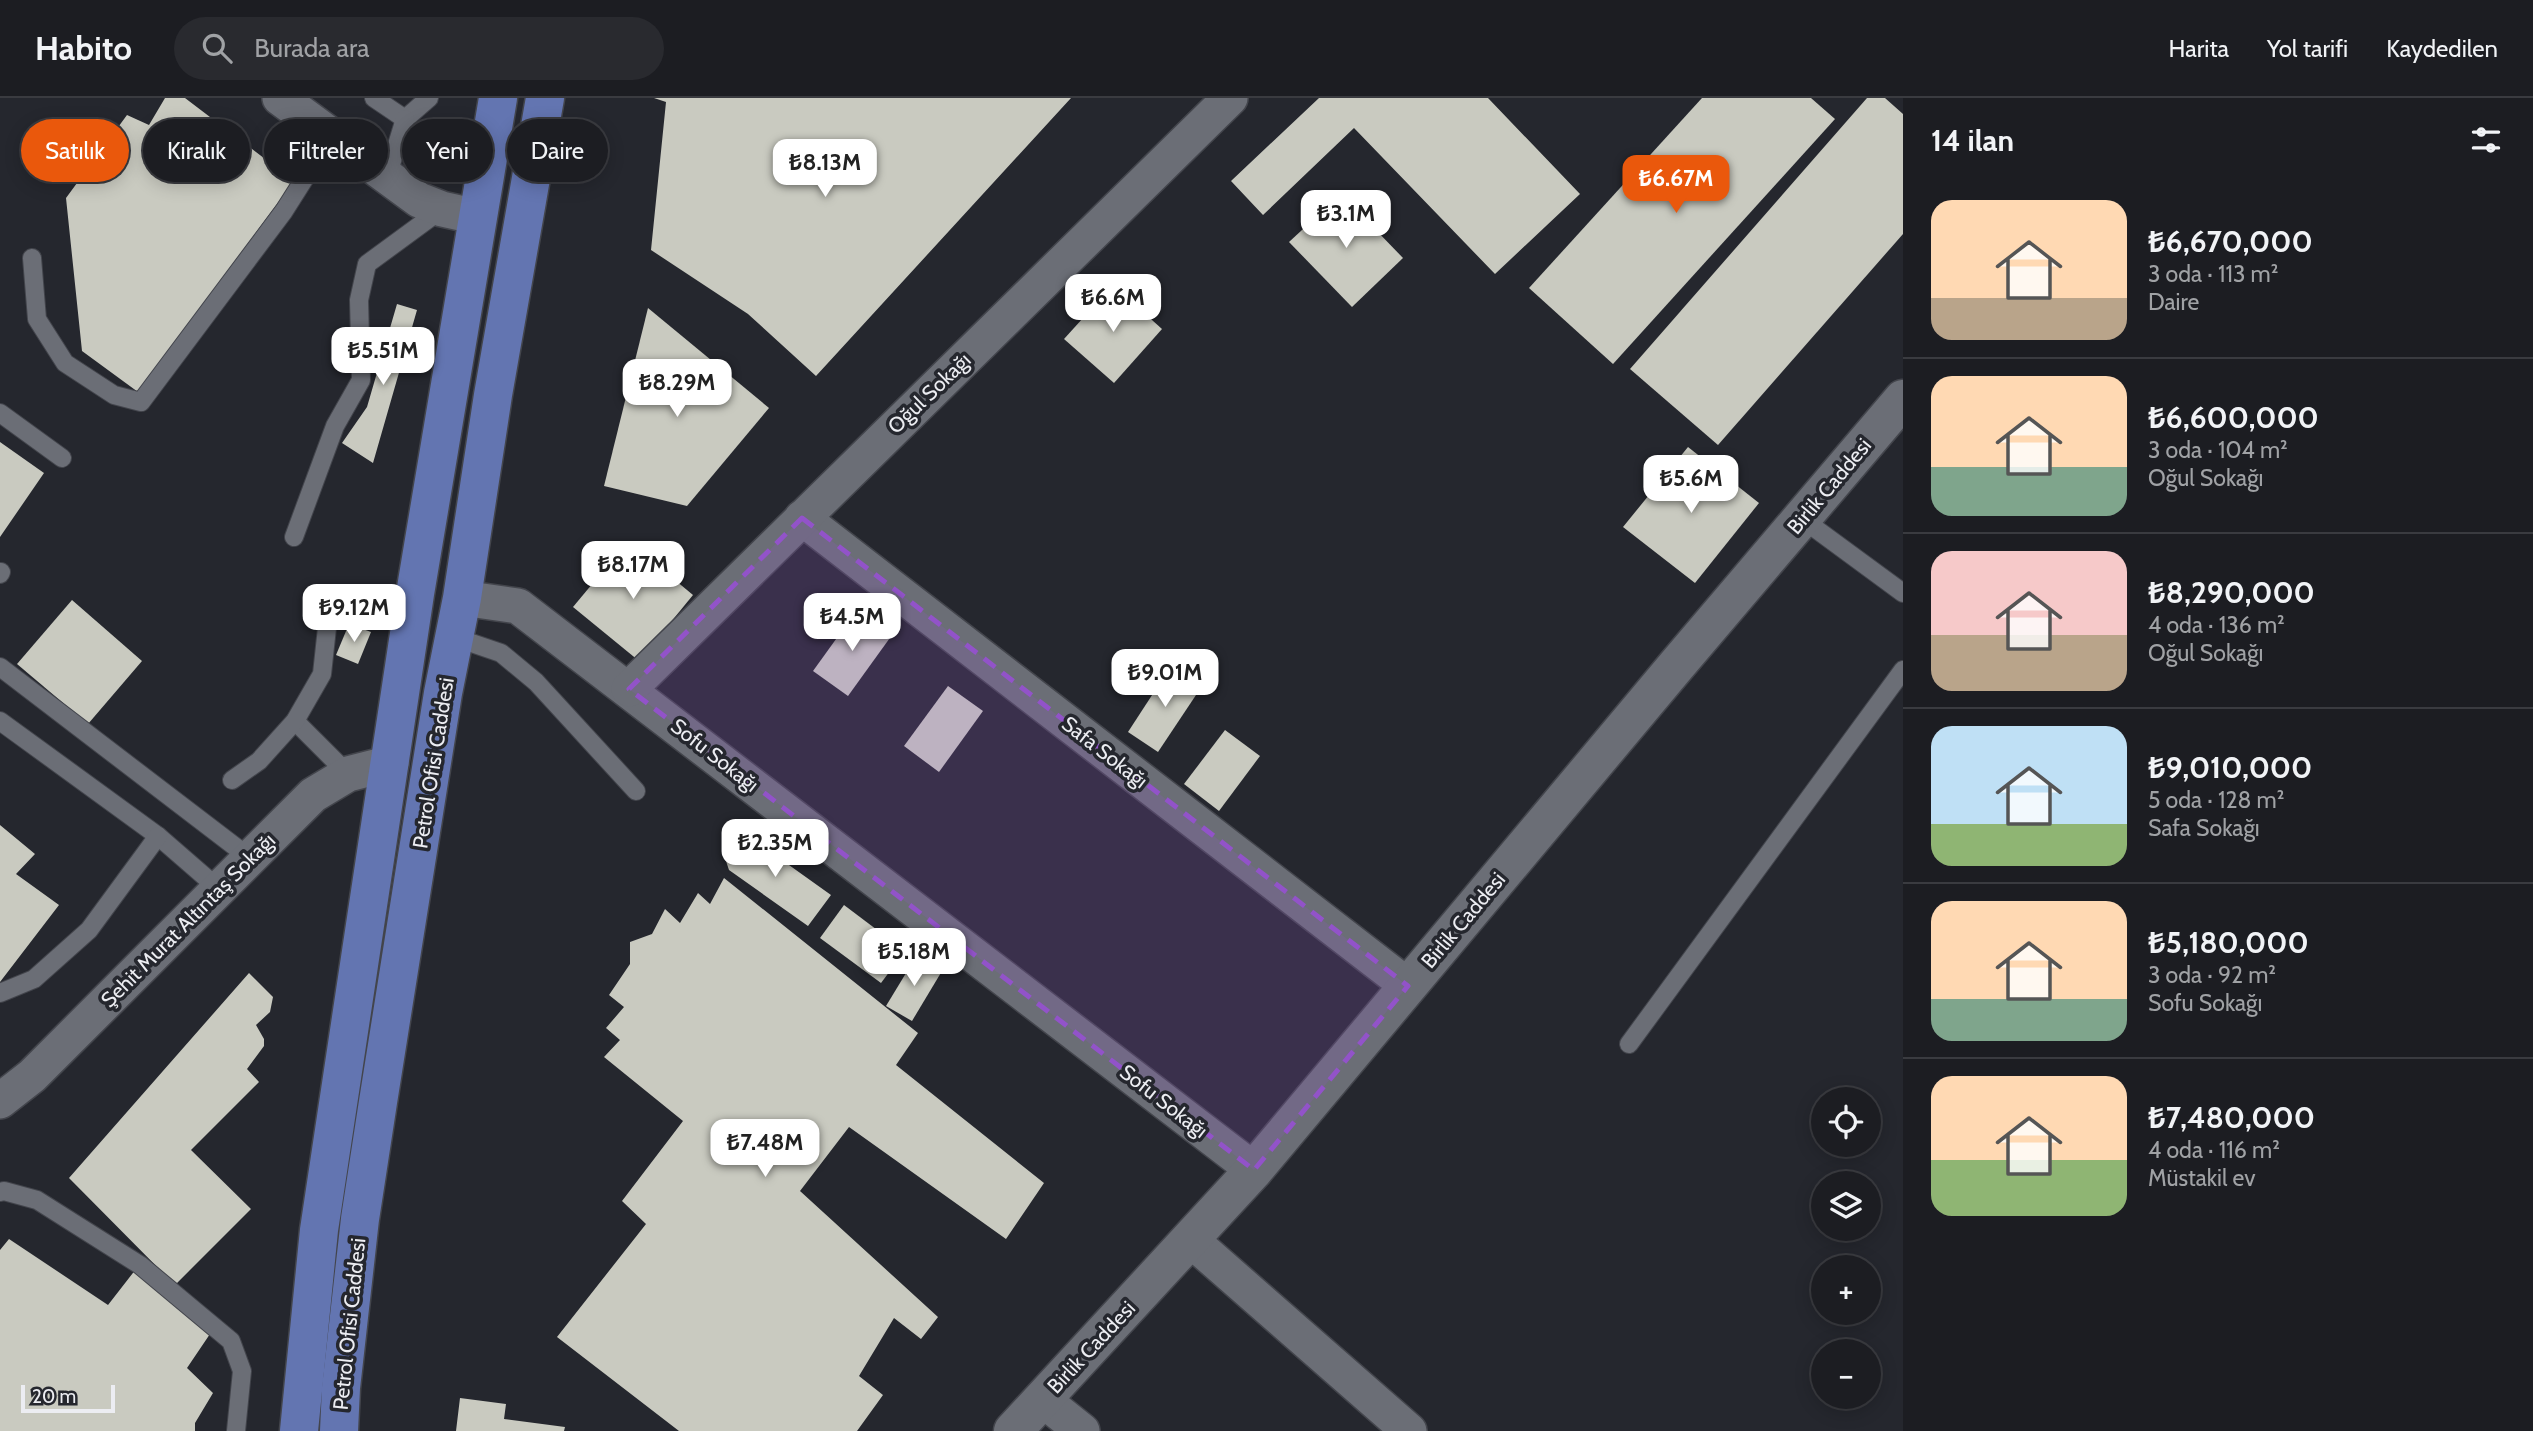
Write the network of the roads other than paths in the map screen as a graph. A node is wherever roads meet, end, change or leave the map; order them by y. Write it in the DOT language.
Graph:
graph roads {
  1 [pos="280,98"];
  2 [pos="374,98"];
  3 [pos="429,98"];
  4 [pos="498,98"];
  5 [pos="545,98"];
  6 [pos="1230,98"];
  7 [pos="309,119"];
  8 [pos="404,119"];
  9 [pos="402,126"];
  10 [pos="388,174"];
  11 [pos="388,178"];
  12 [pos="302,182"];
  13 [pos="460,213"];
  14 [pos="32,258"];
  15 [pos="1902,401"];
  16 [pos="0,414"];
  17 [pos="62,458"];
  18 [pos="802,518"];
  19 [pos="1801,518"];
  20 [pos="294,537"];
  21 [pos="1903,593"];
  22 [pos="415,594"];
  23 [pos="462,598"];
  24 [pos="330,600"];
  25 [pos="454,637"];
  26 [pos="0,667"];
  27 [pos="1903,670"];
  28 [pos="629,688"];
  29 [pos="0,721"];
  30 [pos="295,721"];
  31 [pos="391,763"];
  32 [pos="348,774"];
  33 [pos="232,780"];
  34 [pos="636,791"];
  35 [pos="158,836"];
  36 [pos="250,858"];
  37 [pos="219,889"];
  38 [pos="1408,986"];
  39 [pos="0,993"];
  40 [pos="1629,1044"];
  41 [pos="0,1101"];
  42 [pos="1254,1170"];
  43 [pos="0,1192"];
  44 [pos="1191,1240"];
  45 [pos="1042,1399"];
  46 [pos="236,1431"];
  47 [pos="299,1431"];
  48 [pos="339,1431"];
  49 [pos="1013,1431"];
  50 [pos="1082,1431"];
  51 [pos="1409,1431"];
  1 -- 7 [label="street"];
  2 -- 8 [label="lane"];
  3 -- 8 [label="lane"];
  4 -- 13 [label="main road, Petrol Ofisi Caddesi"];
  5 -- 23 [label="main road, Petrol Ofisi Caddesi"];
  6 -- 18 [label="street, Oğul Sokağı"];
  9 -- 10 [label="lane"];
  11 -- 13 [label="street"];
  12 -- 14 [label="lane"];
  13 -- 20 [label="lane"];
  13 -- 22 [label="main road, Petrol Ofisi Caddesi"];
  15 -- 19 [label="street, Birlik Caddesi"];
  16 -- 17 [label="lane"];
  18 -- 28 [label="street, Oğul Sokağı"];
  18 -- 38 [label="street, Safa Sokağı"];
  19 -- 21 [label="lane"];
  19 -- 38 [label="street, Birlik Caddesi"];
  22 -- 23 [label="main road"];
  22 -- 31 [label="main road, Petrol Ofisi Caddesi"];
  23 -- 25 [label="main road, Petrol Ofisi Caddesi"];
  23 -- 28 [label="street, Sofu Sokağı"];
  24 -- 30 [label="lane"];
  25 -- 34 [label="lane"];
  25 -- 48 [label="main road, Petrol Ofisi Caddesi"];
  26 -- 36 [label="lane"];
  27 -- 40 [label="lane"];
  28 -- 42 [label="street, Sofu Sokağı"];
  29 -- 35 [label="lane"];
  30 -- 32 [label="lane"];
  30 -- 33 [label="lane"];
  31 -- 32 [label="street, Şehit Murat Altıntaş Sokağı"];
  31 -- 47 [label="main road, Petrol Ofisi Caddesi"];
  32 -- 36 [label="street, Şehit Murat Altıntaş Sokağı"];
  35 -- 37 [label="lane"];
  35 -- 39 [label="lane"];
  36 -- 37 [label="street, Şehit Murat Altıntaş Sokağı"];
  37 -- 41 [label="street, Şehit Murat Altıntaş Sokağı"];
  38 -- 42 [label="street, Birlik Caddesi"];
  42 -- 44 [label="street, Birlik Caddesi"];
  43 -- 46 [label="lane"];
  44 -- 45 [label="street, Birlik Caddesi"];
  44 -- 51 [label="street"];
  45 -- 49 [label="street, Birlik Caddesi"];
  45 -- 50 [label="street"];
}
